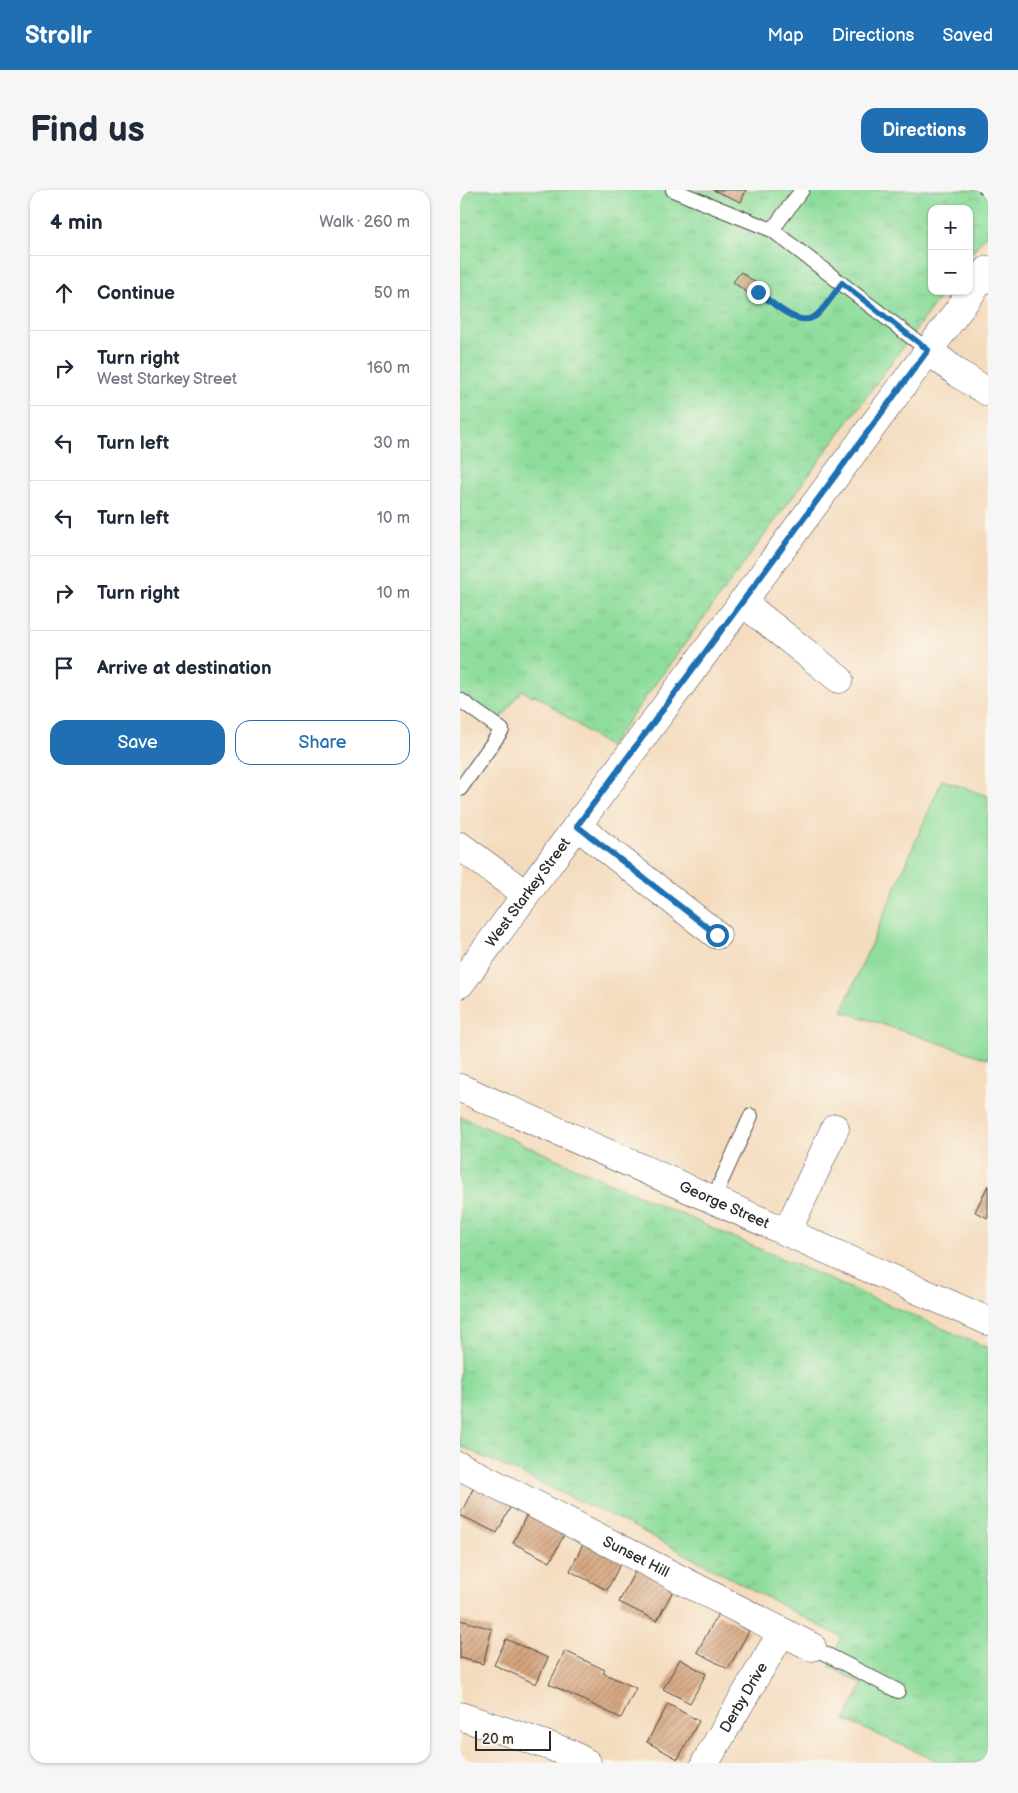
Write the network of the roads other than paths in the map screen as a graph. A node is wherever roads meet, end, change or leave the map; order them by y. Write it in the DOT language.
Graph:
graph roads {
  1 [pos="673,190"];
  2 [pos="802,190"];
  3 [pos="772,230"];
  4 [pos="988,270"];
  5 [pos="928,350"];
  6 [pos="988,392"];
  7 [pos="742,602"];
  8 [pos="839,679"];
  9 [pos="460,700"];
  10 [pos="460,789"];
  11 [pos="577,826"];
  12 [pos="460,846"];
  13 [pos="525,894"];
  14 [pos="717,935"];
  15 [pos="460,984"];
  16 [pos="460,1088"];
  17 [pos="751,1116"];
  18 [pos="834,1128"];
  19 [pos="713,1199"];
  20 [pos="787,1232"];
  21 [pos="988,1321"];
  22 [pos="460,1466"];
  23 [pos="782,1632"];
  24 [pos="812,1647"];
  25 [pos="898,1691"];
  26 [pos="460,1716"];
  27 [pos="587,1763"];
  28 [pos="705,1763"];
  1 -- 3 [label="lane"];
  2 -- 3 [label="lane"];
  3 -- 5 [label="lane"];
  4 -- 5 [label="street, West Starkey Street"];
  5 -- 6 [label="street"];
  5 -- 7 [label="street, West Starkey Street"];
  7 -- 8 [label="street"];
  7 -- 11 [label="street, West Starkey Street"];
  9 -- 10 [label="lane"];
  11 -- 13 [label="street, West Starkey Street"];
  11 -- 14 [label="street"];
  12 -- 13 [label="street"];
  13 -- 15 [label="street, West Starkey Street"];
  16 -- 19 [label="street, George Street"];
  17 -- 19 [label="lane"];
  18 -- 20 [label="street"];
  19 -- 20 [label="street, George Street"];
  20 -- 21 [label="street, George Street"];
  22 -- 23 [label="street, Sunset Hill"];
  23 -- 24 [label="street, Sunset Hill"];
  23 -- 28 [label="street, Derby Drive"];
  24 -- 25 [label="lane"];
  26 -- 27 [label="street"];
}
